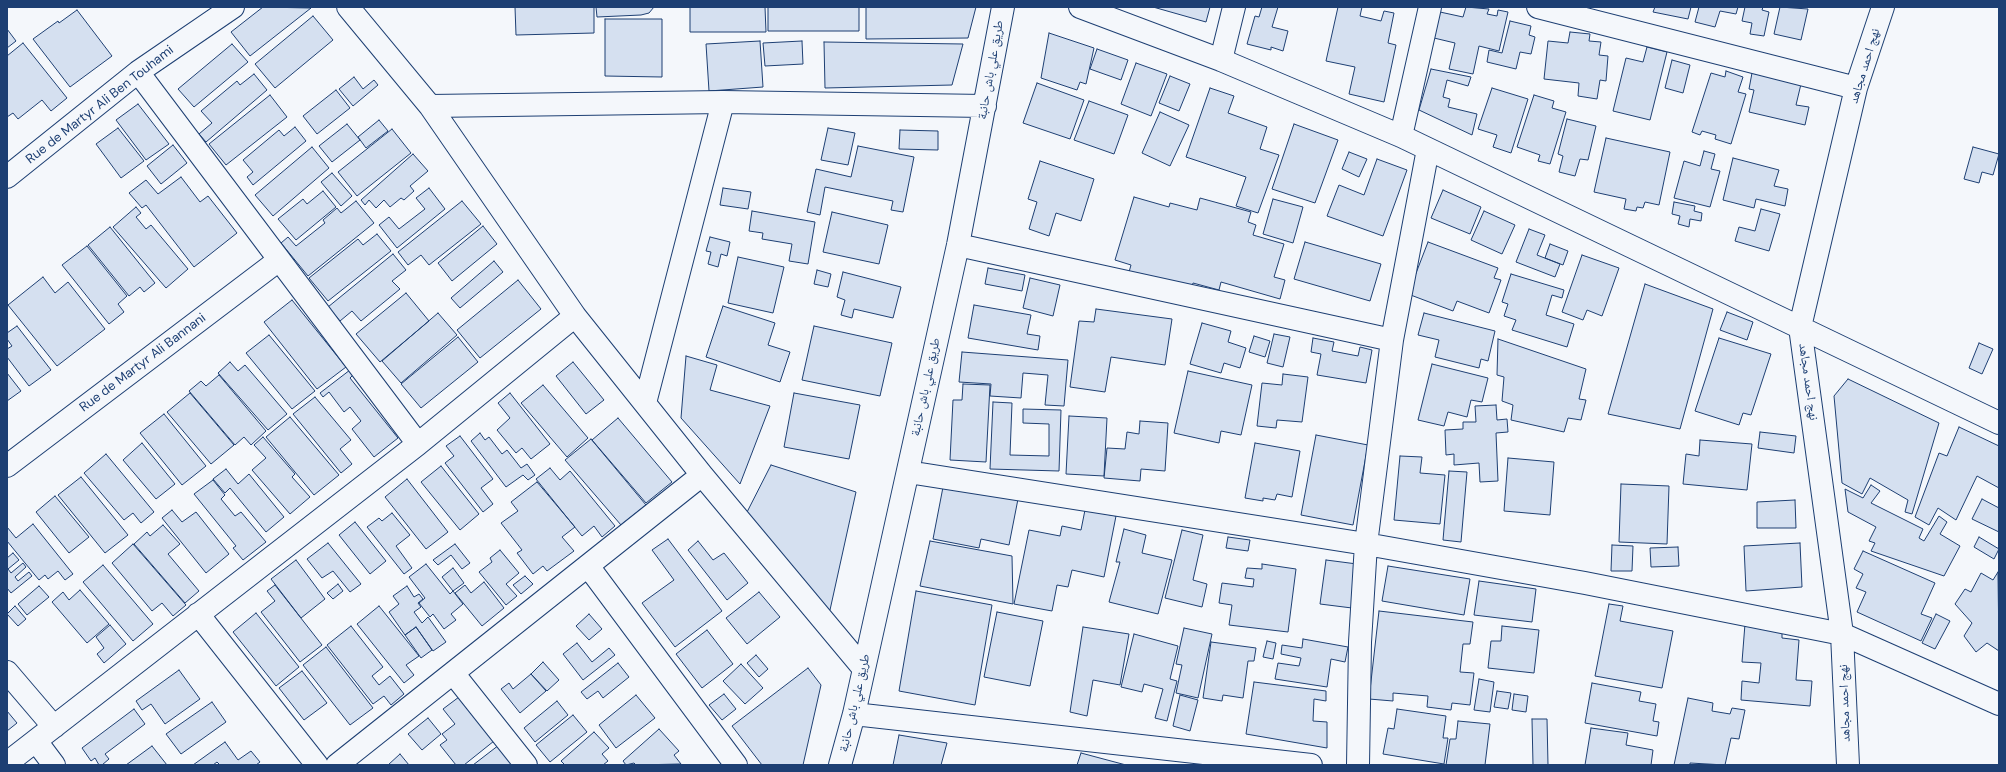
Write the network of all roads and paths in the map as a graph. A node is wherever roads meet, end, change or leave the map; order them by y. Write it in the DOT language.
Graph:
graph roads {
  1 [pos="233,7"];
  2 [pos="348,7"];
  3 [pos="1003,7"];
  4 [pos="1080,7"];
  5 [pos="1234,7"];
  6 [pos="1430,7"];
  7 [pos="1538,7"];
  8 [pos="1883,7"];
  9 [pos="1221,60"];
  10 [pos="138,72"];
  11 [pos="1856,88"];
  12 [pos="723,102"];
  13 [pos="430,106"];
  14 [pos="985,106"];
  15 [pos="1400,136"];
  16 [pos="1428,149"];
  17 [pos="7,177"];
  18 [pos="958,245"];
  19 [pos="279,260"];
  20 [pos="575,316"];
  21 [pos="1800,328"];
  22 [pos="1392,340"];
  23 [pos="645,403"];
  24 [pos="1999,423"];
  25 [pos="418,444"];
  26 [pos="7,466"];
  27 [pos="908,472"];
  28 [pos="702,475"];
  29 [pos="1366,544"];
  30 [pos="588,566"];
  31 [pos="198,614"];
  32 [pos="1842,634"];
  33 [pos="864,669"];
  34 [pos="7,672"];
  35 [pos="453,673"];
  36 [pos="1999,704"];
  37 [pos="854,714"];
  38 [pos="54,727"];
  39 [pos="36,741"];
  40 [pos="7,763"];
  41 [pos="54,765"];
  42 [pos="317,765"];
  43 [pos="337,765"];
  44 [pos="526,765"];
  45 [pos="736,765"];
  46 [pos="840,765"];
  47 [pos="1311,765"];
  48 [pos="1358,765"];
  49 [pos="1848,765"];
  1 -- 10 [label="street, Rue de Martyr Ali Ben Touhami"];
  2 -- 13 [label="street"];
  3 -- 14 [label="street, طريق علي باش حانبة"];
  4 -- 9 [label="street"];
  5 -- 9 [label="street"];
  6 -- 15 [label="street"];
  7 -- 11 [label="street"];
  8 -- 11 [label="street, نهج احمد مجاهد"];
  9 -- 15 [label="street"];
  10 -- 17 [label="street, Rue de Martyr Ali Ben Touhami"];
  10 -- 19 [label="street"];
  11 -- 21 [label="street, نهج احمد مجاهد"];
  12 -- 13 [label="street"];
  12 -- 14 [label="street"];
  12 -- 23 [label="street"];
  13 -- 20 [label="street"];
  14 -- 18 [label="street, طريق علي باش حانبة"];
  15 -- 16 [label="street"];
  16 -- 21 [label="street"];
  16 -- 22 [label="street"];
  18 -- 22 [label="street"];
  18 -- 27 [label="street, طريق علي باش حانبة"];
  19 -- 25 [label="street"];
  19 -- 26 [label="street, Rue de Martyr Ali Bannani"];
  20 -- 23 [label="street"];
  20 -- 25 [label="street"];
  21 -- 24 [label="street"];
  21 -- 32 [label="street, نهج احمد مجاهد"];
  22 -- 29 [label="street"];
  23 -- 28 [label="street"];
  25 -- 31 [label="street"];
  27 -- 29 [label="street"];
  27 -- 33 [label="street, طريق علي باش حانبة"];
  28 -- 30 [label="street"];
  28 -- 33 [label="street"];
  29 -- 32 [label="street"];
  29 -- 48 [label="street"];
  30 -- 35 [label="street"];
  30 -- 45 [label="street"];
  31 -- 38 [label="street"];
  31 -- 42 [label="street"];
  32 -- 36 [label="street"];
  32 -- 49 [label="street, نهج احمد مجاهد"];
  33 -- 37 [label="street, طريق علي باش حانبة"];
  34 -- 38 [label="street"];
  35 -- 43 [label="street"];
  35 -- 44 [label="street"];
  37 -- 46 [label="street, طريق علي باش حانبة"];
  37 -- 47 [label="street"];
  38 -- 39 [label="street"];
  39 -- 40 [label="street"];
  39 -- 41 [label="street"];
}
